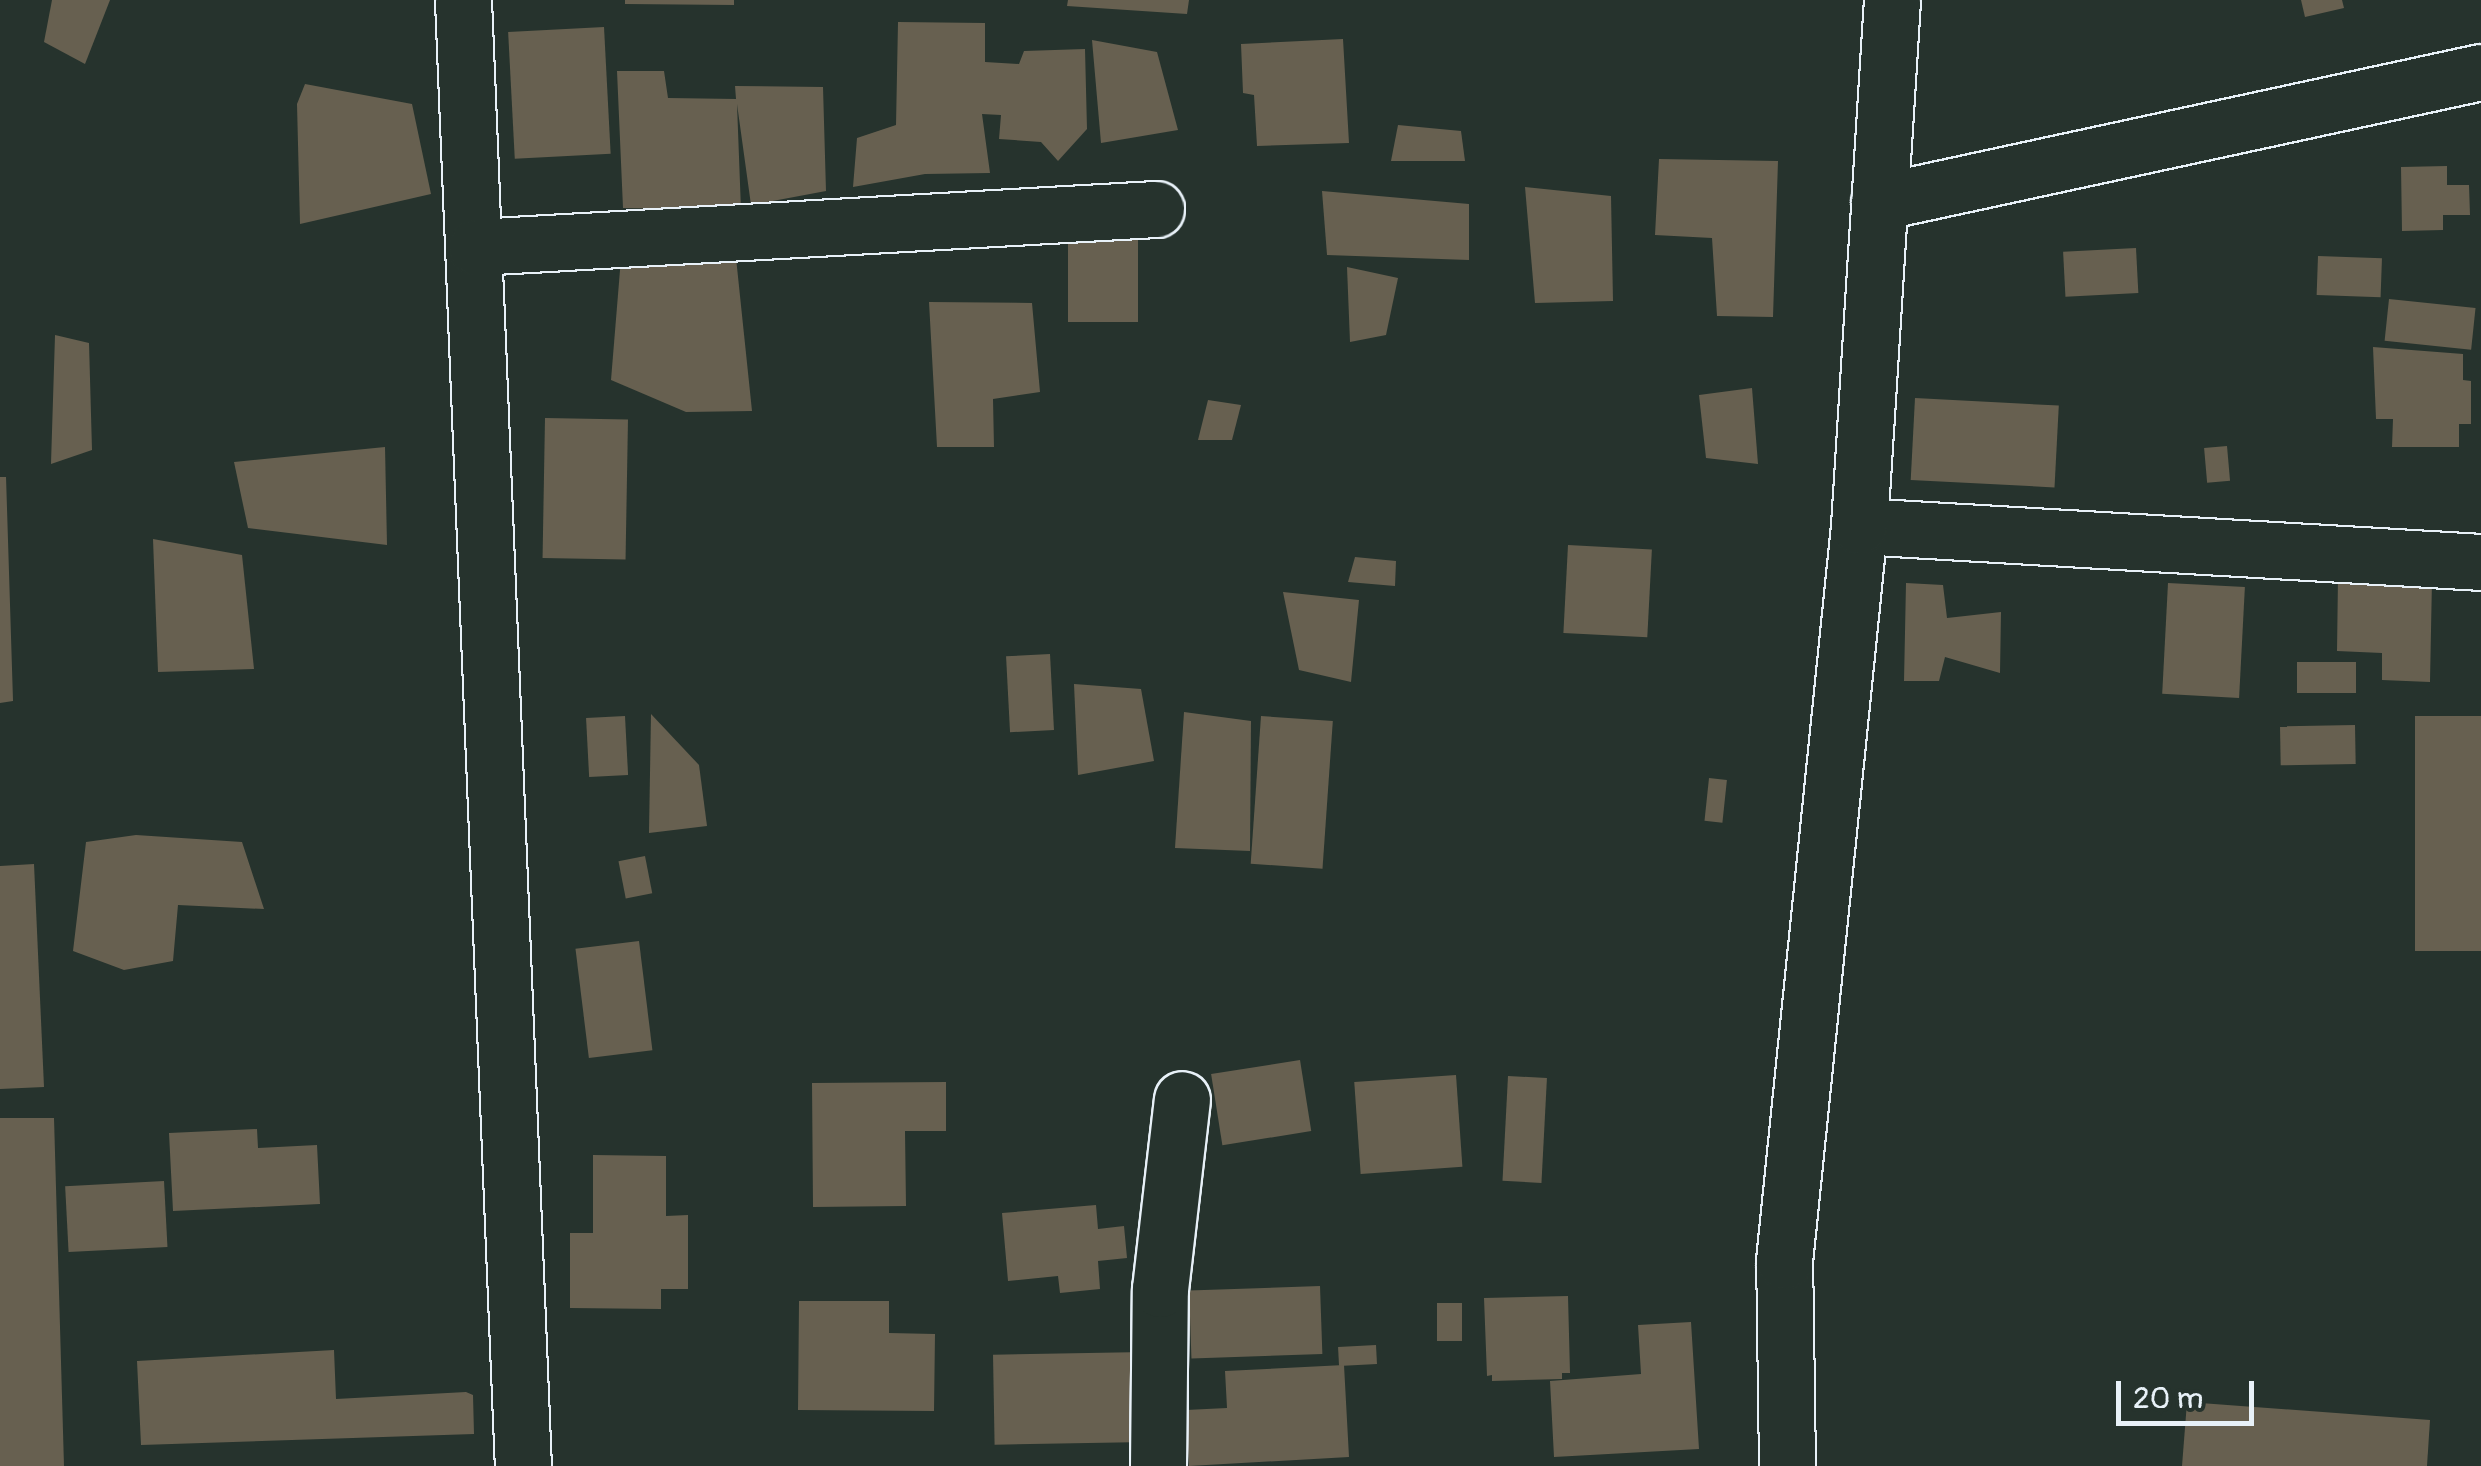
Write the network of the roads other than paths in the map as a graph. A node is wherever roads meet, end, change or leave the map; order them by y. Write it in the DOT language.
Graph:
graph roads {
  1 [pos="462,0"];
  2 [pos="1892,0"];
  3 [pos="2481,72"];
  4 [pos="1879,202"];
  5 [pos="1156,209"];
  6 [pos="476,246"];
  7 [pos="1859,526"];
  8 [pos="2481,562"];
  9 [pos="1182,1099"];
  10 [pos="523,1466"];
  11 [pos="1158,1466"];
  12 [pos="1787,1466"];
  1 -- 6 [label="street"];
  2 -- 4 [label="street"];
  3 -- 4 [label="street"];
  4 -- 7 [label="street"];
  5 -- 6 [label="street"];
  6 -- 10 [label="street"];
  7 -- 8 [label="street"];
  7 -- 12 [label="street"];
  9 -- 11 [label="street"];
}
